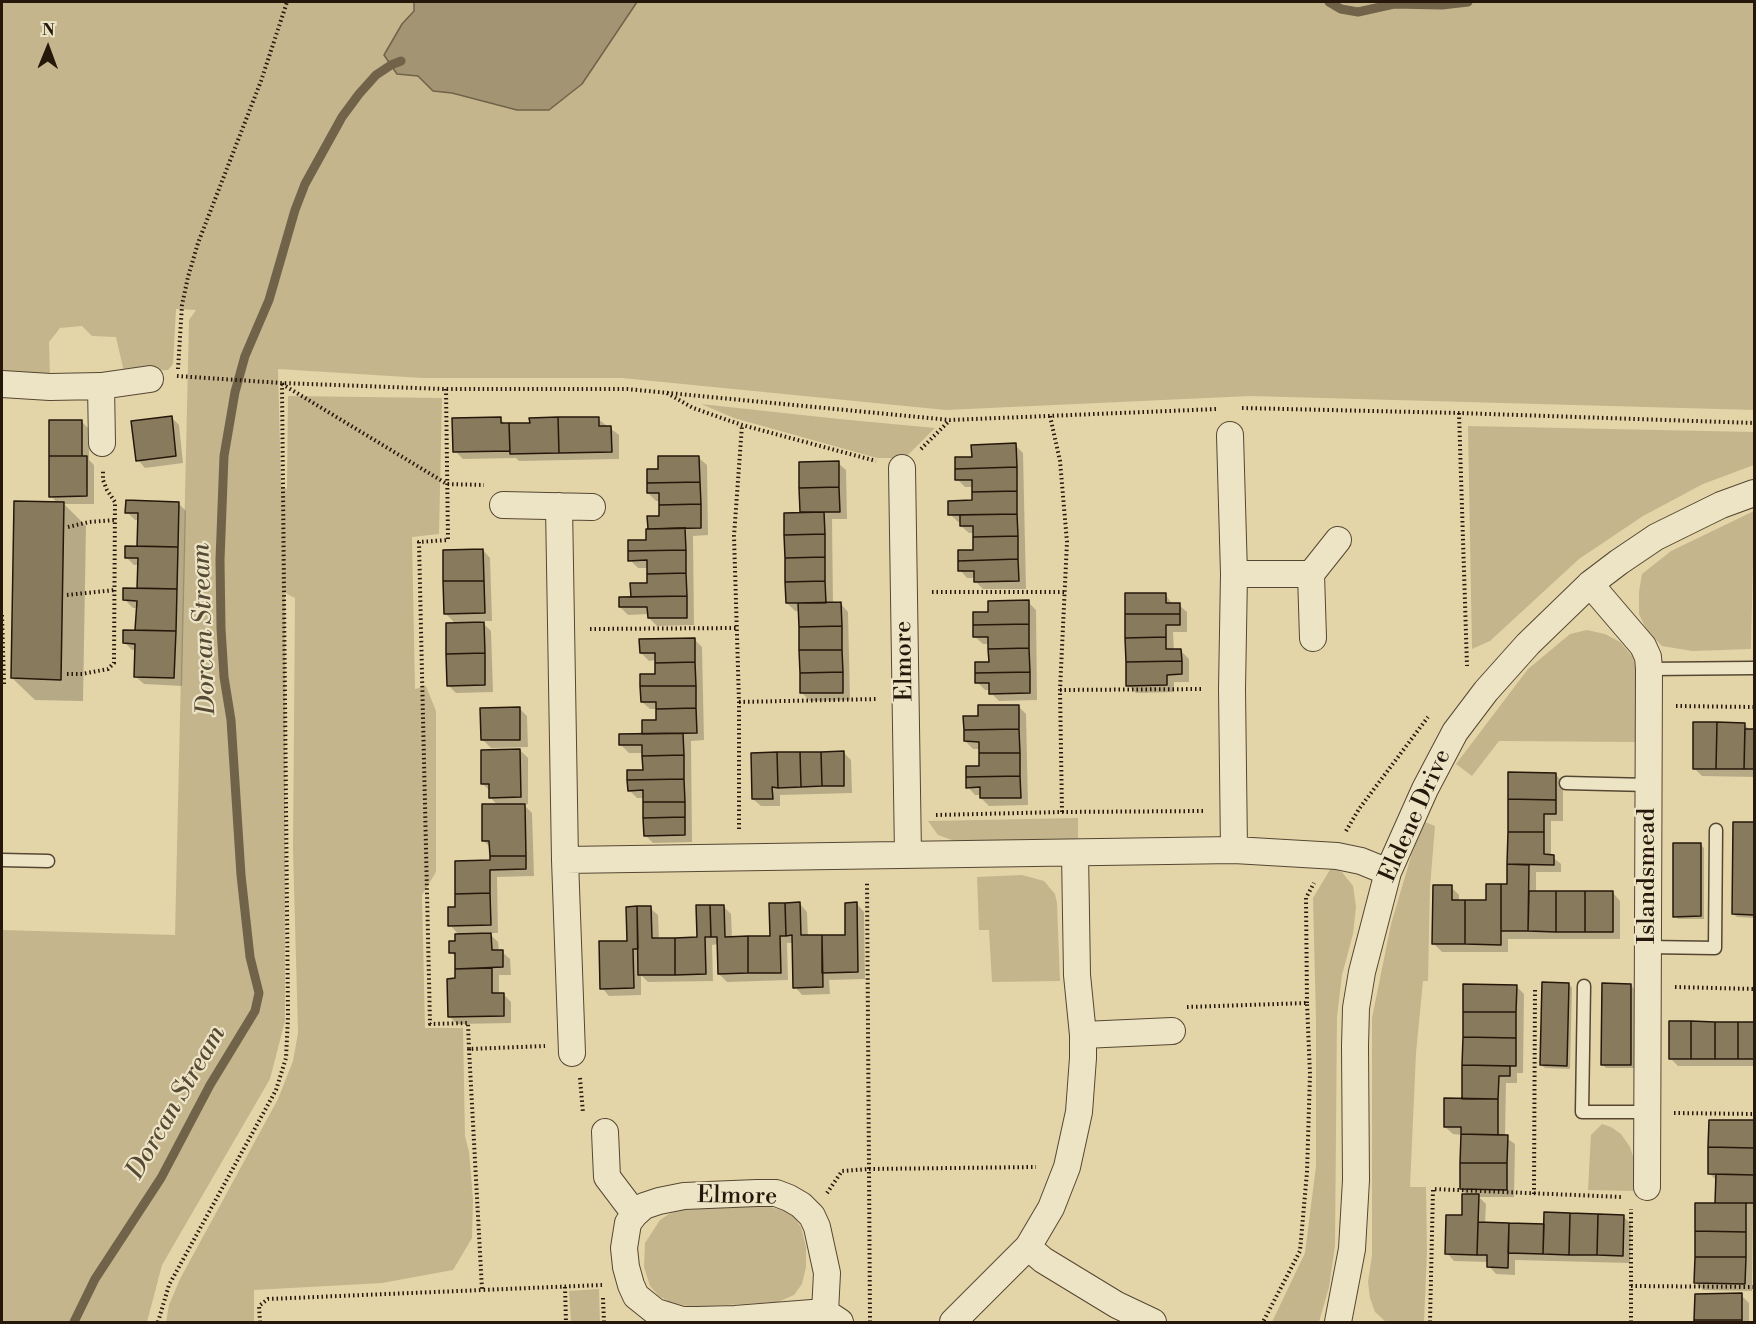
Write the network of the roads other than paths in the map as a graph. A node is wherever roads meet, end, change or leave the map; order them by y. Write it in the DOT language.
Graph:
graph roads {
  1 [pos="150,379"];
  2 [pos="2,384"];
  3 [pos="101,386"];
  4 [pos="1230,435"];
  5 [pos="102,443"];
  6 [pos="902,468"];
  7 [pos="1755,493"];
  8 [pos="503,505"];
  9 [pos="559,506"];
  10 [pos="592,507"];
  11 [pos="1338,540"];
  12 [pos="1234,574"];
  13 [pos="1311,574"];
  14 [pos="1590,584"];
  15 [pos="1313,638"];
  16 [pos="1753,668"];
  17 [pos="1649,669"];
  18 [pos="1566,783"];
  19 [pos="1648,785"];
  20 [pos="1716,830"];
  21 [pos="1234,850"];
  22 [pos="1075,853"];
  23 [pos="908,855"];
  24 [pos="2,860"];
  25 [pos="565,860"];
  26 [pos="48,861"];
  27 [pos="1388,872"];
  28 [pos="1648,947"];
  29 [pos="1584,986"];
  30 [pos="1172,1030"];
  31 [pos="1083,1035"];
  32 [pos="572,1042"];
  33 [pos="1647,1112"];
  34 [pos="604,1132"];
  35 [pos="1647,1187"];
  36 [pos="634,1214"];
  37 [pos="1028,1247"];
  38 [pos="833,1317"];
  39 [pos="953,1323"];
  40 [pos="1153,1323"];
  41 [pos="1338,1323"];
  1 -- 3 [label="street"];
  2 -- 3 [label="street"];
  3 -- 5 [label="street"];
  4 -- 12 [label="street"];
  6 -- 23 [label="street, Elmore"];
  7 -- 14 [label="street, Eldene Drive"];
  8 -- 9 [label="street"];
  9 -- 10 [label="street"];
  9 -- 25 [label="street"];
  11 -- 13 [label="street"];
  12 -- 13 [label="street"];
  12 -- 21 [label="street"];
  13 -- 15 [label="street"];
  14 -- 17 [label="street, Islandsmead"];
  14 -- 27 [label="street, Eldene Drive"];
  16 -- 17 [label="lane"];
  17 -- 19 [label="street, Islandsmead"];
  18 -- 19 [label="lane"];
  19 -- 28 [label="street, Islandsmead"];
  20 -- 28 [label="lane"];
  21 -- 22 [label="street"];
  21 -- 27 [label="street"];
  22 -- 23 [label="street"];
  22 -- 31 [label="street"];
  23 -- 25 [label="street"];
  24 -- 26 [label="lane"];
  25 -- 32 [label="street"];
  27 -- 41 [label="street, Eldene Drive"];
  28 -- 33 [label="street, Islandsmead"];
  29 -- 33 [label="lane"];
  30 -- 31 [label="street"];
  31 -- 37 [label="street"];
  33 -- 35 [label="street, Islandsmead"];
  34 -- 36 [label="street"];
  36 -- 38 [label="street, Elmore"];
  36 -- 38 [label="street, Elmore"];
  37 -- 39 [label="street"];
  37 -- 40 [label="street"];
}
